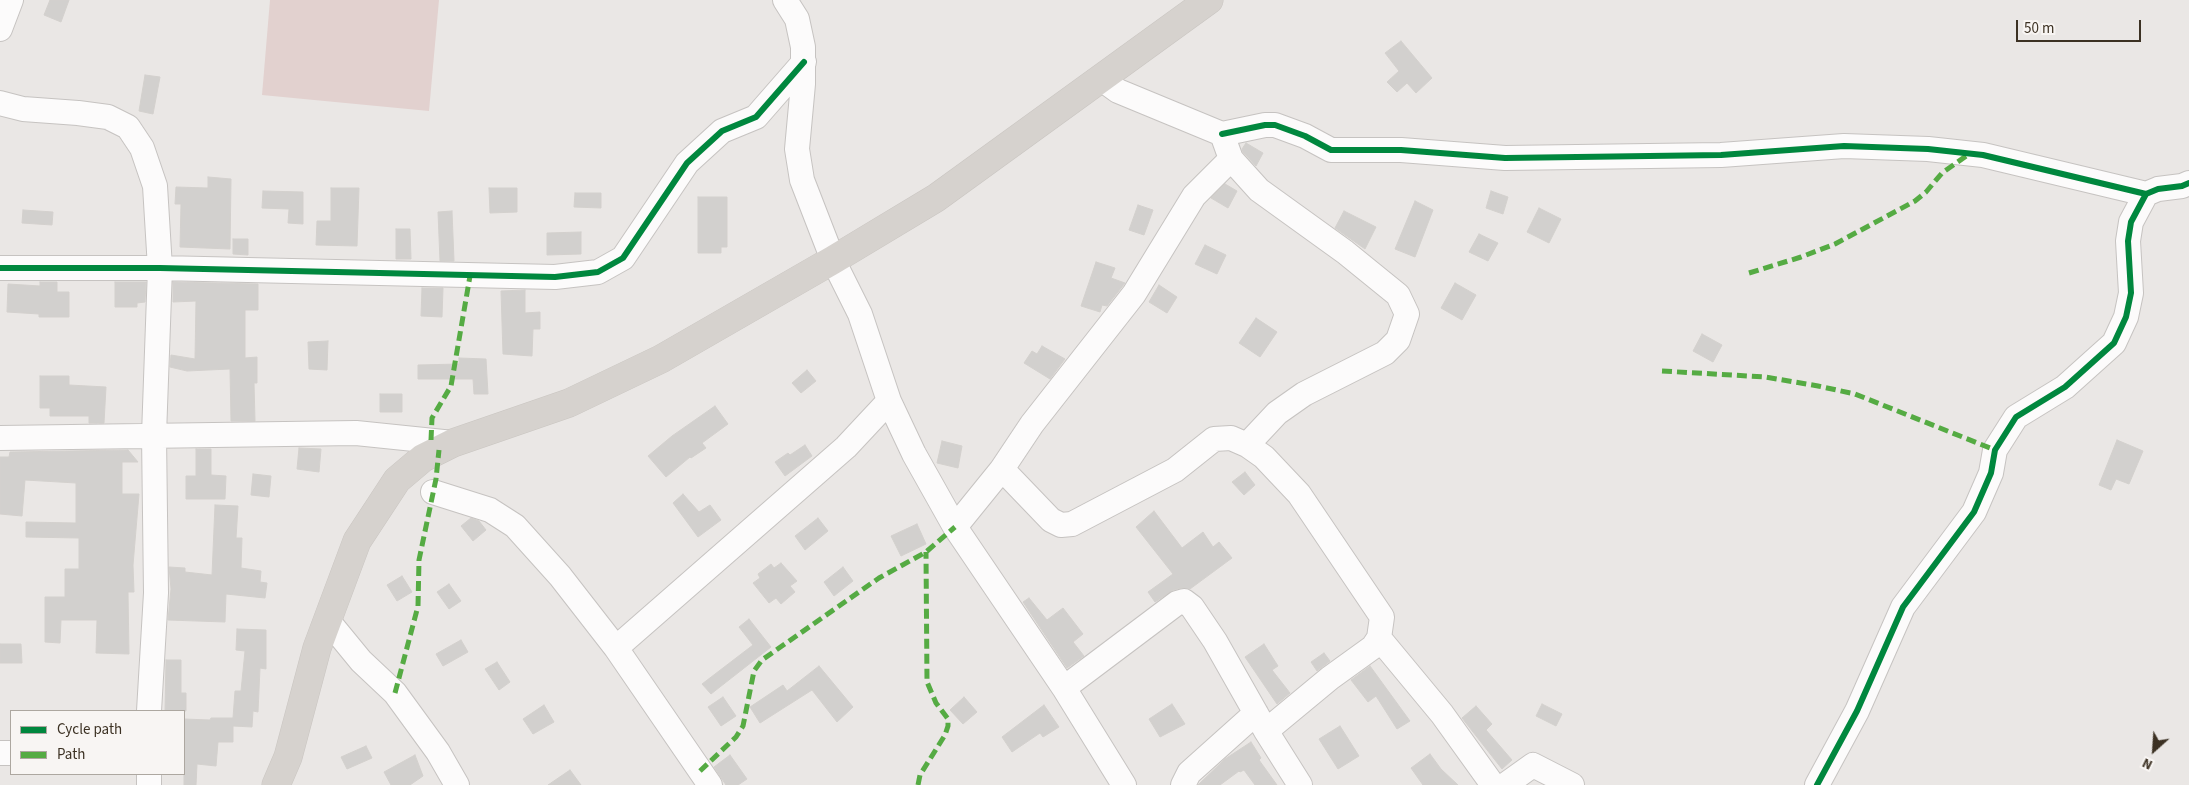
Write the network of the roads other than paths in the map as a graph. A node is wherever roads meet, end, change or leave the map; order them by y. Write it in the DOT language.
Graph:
graph roads {
  1 [pos="11,0"];
  2 [pos="785,0"];
  3 [pos="1209,0"];
  4 [pos="0,29"];
  5 [pos="804,62"];
  6 [pos="1100,78"];
  7 [pos="0,103"];
  8 [pos="1222,134"];
  9 [pos="1231,159"];
  10 [pos="2189,183"];
  11 [pos="2146,194"];
  12 [pos="833,260"];
  13 [pos="0,268"];
  14 [pos="160,268"];
  15 [pos="889,401"];
  16 [pos="154,435"];
  17 [pos="0,438"];
  18 [pos="453,443"];
  19 [pos="1247,445"];
  20 [pos="1002,469"];
  21 [pos="433,492"];
  22 [pos="955,527"];
  23 [pos="328,622"];
  24 [pos="1379,638"];
  25 [pos="616,648"];
  26 [pos="1064,688"];
  27 [pos="149,710"];
  28 [pos="1261,722"];
  29 [pos="276,785"];
  30 [pos="457,785"];
  31 [pos="710,785"];
  32 [pos="1124,785"];
  33 [pos="1183,785"];
  34 [pos="1300,785"];
  35 [pos="1493,785"];
  36 [pos="1504,785"];
  37 [pos="1572,785"];
  38 [pos="1816,785"];
  1 -- 4 [label="street"];
  2 -- 5 [label="street"];
  3 -- 6 [label="main road"];
  5 -- 12 [label="street"];
  5 -- 14 [label="street"];
  6 -- 8 [label="street"];
  6 -- 12 [label="main road"];
  7 -- 14 [label="street"];
  8 -- 9 [label="street"];
  8 -- 11 [label="street"];
  9 -- 19 [label="street"];
  9 -- 20 [label="street"];
  10 -- 11 [label="street"];
  11 -- 38 [label="street"];
  12 -- 15 [label="street"];
  12 -- 18 [label="main road"];
  13 -- 14 [label="street"];
  14 -- 16 [label="street"];
  15 -- 22 [label="street"];
  15 -- 25 [label="street"];
  16 -- 17 [label="street"];
  16 -- 18 [label="street"];
  16 -- 27 [label="street"];
  18 -- 23 [label="main road"];
  19 -- 20 [label="street"];
  19 -- 24 [label="street"];
  20 -- 22 [label="street"];
  21 -- 25 [label="street"];
  22 -- 26 [label="street"];
  23 -- 29 [label="main road"];
  23 -- 30 [label="street"];
  24 -- 28 [label="street"];
  24 -- 35 [label="street"];
  25 -- 31 [label="street"];
  26 -- 28 [label="street"];
  26 -- 32 [label="street"];
  28 -- 33 [label="street"];
  28 -- 34 [label="street"];
  36 -- 37 [label="street"];
}
